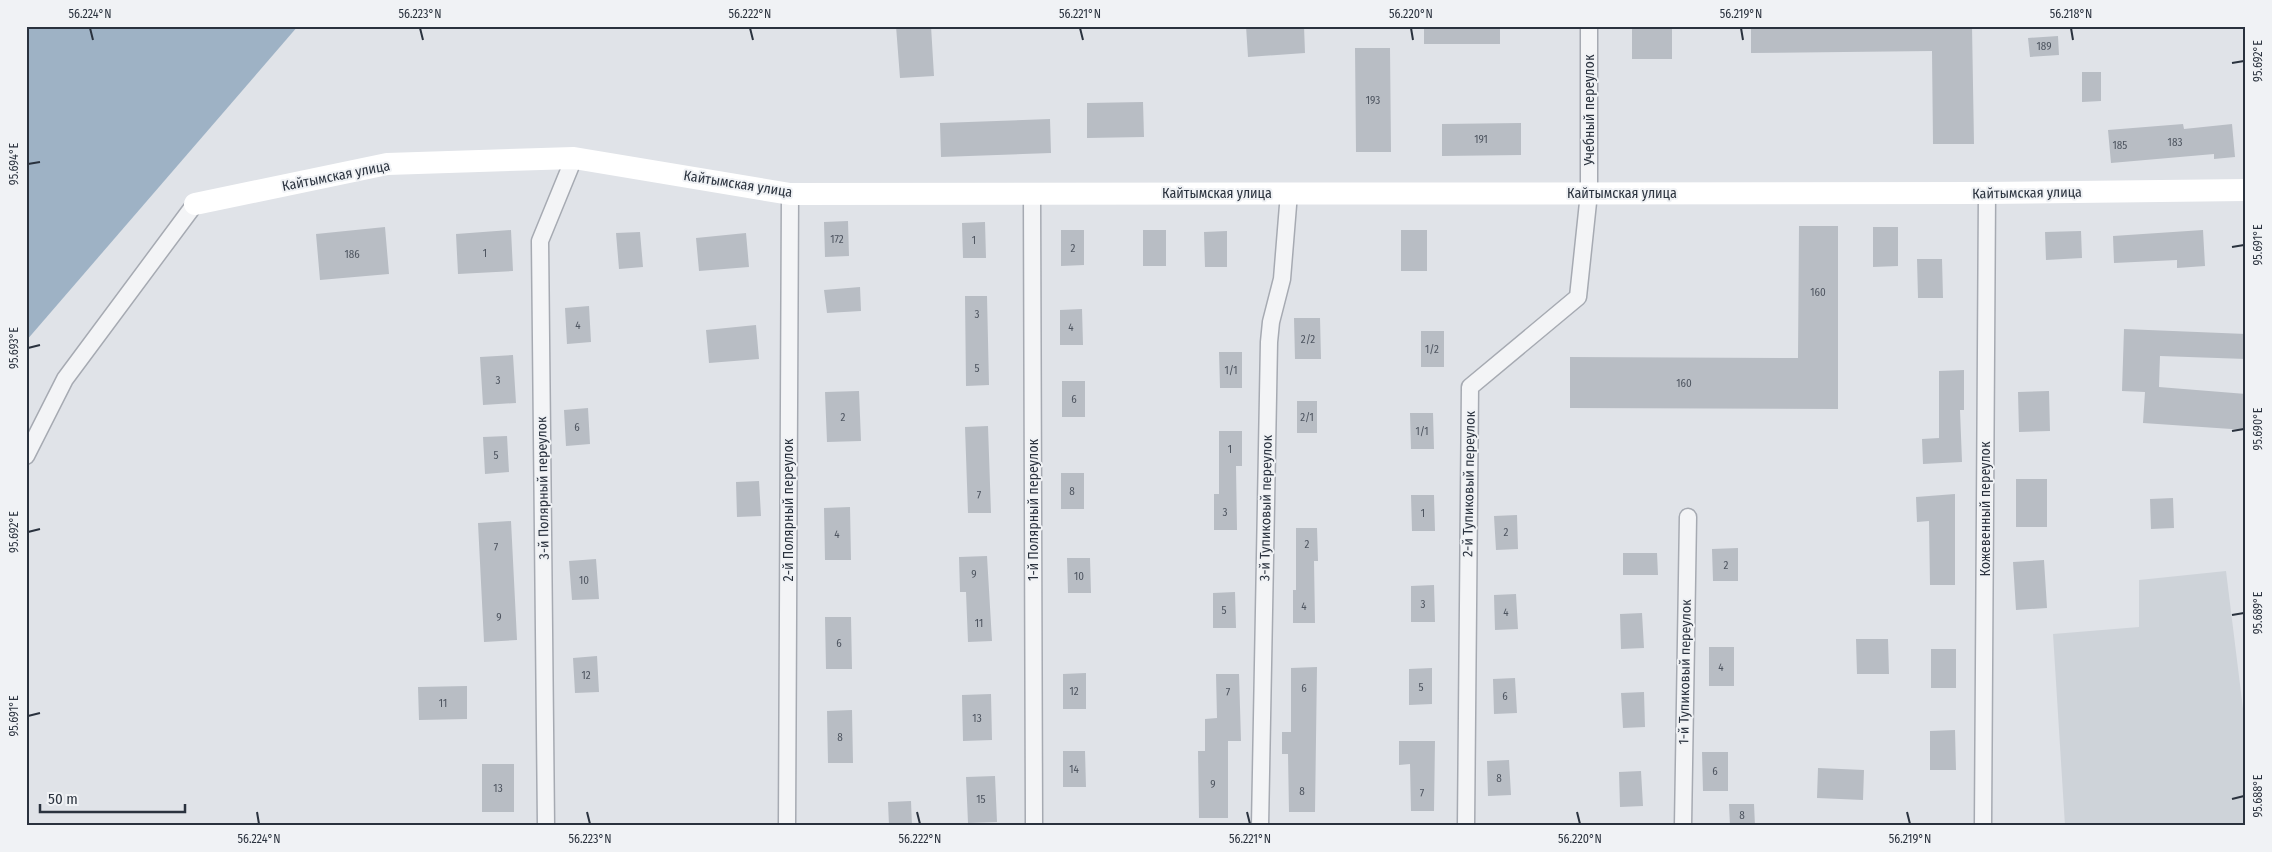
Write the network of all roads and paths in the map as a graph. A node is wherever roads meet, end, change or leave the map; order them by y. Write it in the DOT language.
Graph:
graph roads {
  1 [pos="1589,26"];
  2 [pos="574,158"];
  3 [pos="2246,190"];
  4 [pos="1289,193"];
  5 [pos="1589,193"];
  6 [pos="1987,193"];
  7 [pos="790,194"];
  8 [pos="1032,194"];
  9 [pos="196,204"];
  10 [pos="26,456"];
  11 [pos="1688,517"];
  12 [pos="546,826"];
  13 [pos="787,826"];
  14 [pos="1034,826"];
  15 [pos="1260,826"];
  16 [pos="1466,826"];
  17 [pos="1683,826"];
  18 [pos="1983,826"];
  1 -- 5 [label="street, Учебный переулок"];
  2 -- 7 [label="street, Кайтымская улица"];
  2 -- 9 [label="street, Кайтымская улица"];
  2 -- 12 [label="street, 3-й Полярный переулок"];
  3 -- 6 [label="street, Кайтымская улица"];
  4 -- 5 [label="street, Кайтымская улица"];
  4 -- 8 [label="street, Кайтымская улица"];
  4 -- 15 [label="street, 3-й Тупиковый переулок"];
  5 -- 6 [label="street, Кайтымская улица"];
  5 -- 16 [label="street, 2-й Тупиковый переулок"];
  6 -- 18 [label="street, Кожевенный переулок"];
  7 -- 8 [label="street, Кайтымская улица"];
  7 -- 13 [label="street, 2-й Полярный переулок"];
  8 -- 14 [label="street, 1-й Полярный переулок"];
  9 -- 10 [label="street"];
  11 -- 17 [label="street, 1-й Тупиковый переулок"];
}
